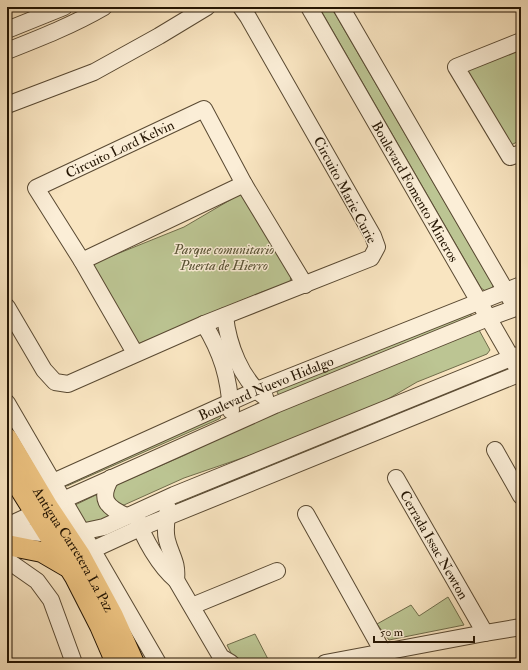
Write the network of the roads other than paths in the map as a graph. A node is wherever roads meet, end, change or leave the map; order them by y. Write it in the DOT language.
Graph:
graph roads {
  1 [pos="64,7"];
  2 [pos="104,7"];
  3 [pos="207,7"];
  4 [pos="241,7"];
  5 [pos="309,7"];
  6 [pos="341,7"];
  7 [pos="7,30"];
  8 [pos="521,41"];
  9 [pos="7,50"];
  10 [pos="7,105"];
  11 [pos="521,153"];
  12 [pos="244,184"];
  13 [pos="82,261"];
  14 [pos="305,285"];
  15 [pos="521,286"];
  16 [pos="506,292"];
  17 [pos="479,302"];
  18 [pos="7,306"];
  19 [pos="519,311"];
  20 [pos="225,316"];
  21 [pos="488,318"];
  22 [pos="204,324"];
  23 [pos="135,353"];
  24 [pos="516,356"];
  25 [pos="521,374"];
  26 [pos="257,390"];
  27 [pos="231,402"];
  28 [pos="7,403"];
  29 [pos="275,405"];
  30 [pos="233,424"];
  31 [pos="7,438"];
  32 [pos="495,450"];
  33 [pos="7,468"];
  34 [pos="111,478"];
  35 [pos="396,478"];
  36 [pos="45,486"];
  37 [pos="174,495"];
  38 [pos="521,496"];
  39 [pos="49,507"];
  40 [pos="130,514"];
  41 [pos="306,514"];
  42 [pos="167,516"];
  43 [pos="7,526"];
  44 [pos="140,528"];
  45 [pos="47,533"];
  46 [pos="75,534"];
  47 [pos="7,541"];
  48 [pos="7,545"];
  49 [pos="92,550"];
  50 [pos="7,560"];
  51 [pos="69,568"];
  52 [pos="277,571"];
  53 [pos="176,580"];
  54 [pos="192,606"];
  55 [pos="521,627"];
  56 [pos="485,633"];
  57 [pos="383,652"];
  58 [pos="74,663"];
  59 [pos="116,663"];
  60 [pos="134,663"];
  61 [pos="158,663"];
  62 [pos="231,663"];
  63 [pos="325,663"];
  1 -- 7 [label="street"];
  2 -- 9 [label="street"];
  3 -- 10 [label="street"];
  4 -- 14 [label="street, Circuito Marie Curie"];
  5 -- 17 [label="street, Boulevard Fomento Mineros"];
  6 -- 16 [label="street, Boulevard Fomento Mineros"];
  8 -- 11 [label="street"];
  12 -- 13 [label="street"];
  12 -- 13 [label="street, Circuito Lord Kelvin"];
  12 -- 14 [label="street, Circuito Lord Kelvin"];
  13 -- 23 [label="street, Circuito Lord Kelvin"];
  14 -- 20 [label="street, Circuito Marie Curie"];
  15 -- 16 [label="street, Boulevard Nuevo Hidalgo"];
  16 -- 17 [label="street, Boulevard Nuevo Hidalgo"];
  16 -- 19 [label="street, Boulevard Fomento Mineros"];
  17 -- 21 [label="street, Boulevard Fomento Mineros"];
  17 -- 26 [label="street, Boulevard Nuevo Hidalgo"];
  18 -- 23 [label="street, Circuito Marie Curie"];
  19 -- 21 [label="street, Boulevard Nuevo Hidalgo"];
  20 -- 22 [label="street, Circuito Marie Curie"];
  20 -- 26 [label="street"];
  21 -- 24 [label="street, Boulevard Fomento Mineros"];
  21 -- 29 [label="street, Boulevard Nuevo Hidalgo"];
  22 -- 23 [label="street, Circuito Marie Curie"];
  22 -- 27 [label="street"];
  24 -- 25 [label="street, Boulevard Fomento Mineros"];
  24 -- 37 [label="street"];
  25 -- 42 [label="street"];
  26 -- 27 [label="street, Boulevard Nuevo Hidalgo"];
  26 -- 29 [label="street"];
  27 -- 30 [label="street"];
  27 -- 36 [label="street, Boulevard Nuevo Hidalgo"];
  28 -- 36 [label="street"];
  29 -- 30 [label="street, Boulevard Nuevo Hidalgo"];
  30 -- 34 [label="street, Boulevard Nuevo Hidalgo"];
  31 -- 36 [label="main road, Antigua Carretera La Paz"];
  32 -- 38 [label="street"];
  33 -- 39 [label="main road, Antigua Carretera La Paz"];
  34 -- 39 [label="street, Boulevard Nuevo Hidalgo"];
  34 -- 40 [label="street"];
  35 -- 56 [label="street, Cerrada Issac Newton"];
  36 -- 39 [label="main road, Antigua Carretera La Paz"];
  37 -- 40 [label="street"];
  37 -- 42 [label="street"];
  39 -- 43 [label="street, Boulevard Nuevo Hidalgo"];
  39 -- 45 [label="main road, Antigua Carretera La Paz"];
  39 -- 46 [label="main road, Antigua Carretera La Paz"];
  40 -- 44 [label="street"];
  40 -- 46 [label="street"];
  41 -- 57 [label="street"];
  42 -- 44 [label="street"];
  42 -- 53 [label="street"];
  44 -- 49 [label="street"];
  44 -- 53 [label="street"];
  45 -- 46 [label="street"];
  45 -- 47 [label="street"];
  45 -- 51 [label="main road, Antigua Carretera La Paz"];
  46 -- 49 [label="street"];
  46 -- 60 [label="main road, Antigua Carretera La Paz"];
  48 -- 51 [label="main road"];
  49 -- 61 [label="street"];
  50 -- 58 [label="street"];
  51 -- 59 [label="main road, Antigua Carretera La Paz"];
  52 -- 54 [label="street"];
  53 -- 54 [label="street"];
  54 -- 62 [label="street"];
  55 -- 56 [label="street"];
  56 -- 57 [label="street"];
  57 -- 63 [label="street"];
}
